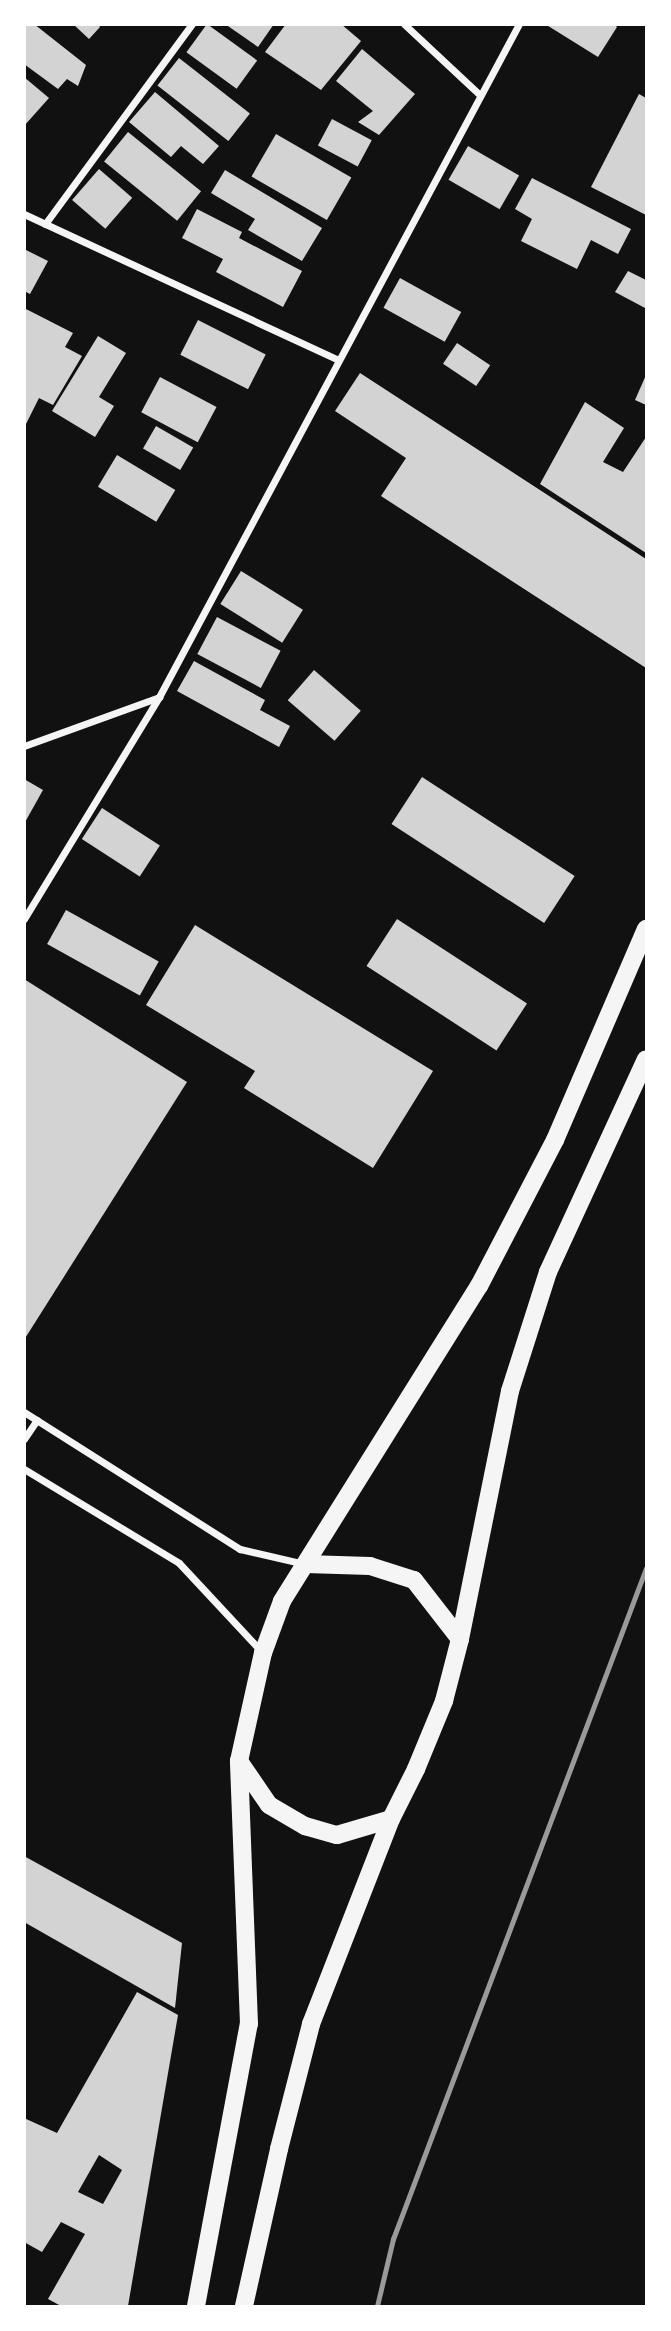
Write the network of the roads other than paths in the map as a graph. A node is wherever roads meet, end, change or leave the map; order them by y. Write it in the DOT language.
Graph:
graph roads {
  1 [pos="192,24"];
  2 [pos="404,24"];
  3 [pos="519,24"];
  4 [pos="480,95"];
  5 [pos="24,214"];
  6 [pos="45,223"];
  7 [pos="338,360"];
  8 [pos="159,697"];
  9 [pos="24,746"];
  10 [pos="24,919"];
  11 [pos="646,929"];
  12 [pos="646,1059"];
  13 [pos="24,1412"];
  14 [pos="37,1420"];
  15 [pos="24,1439"];
  16 [pos="24,1469"];
  17 [pos="306,1564"];
  18 [pos="460,1639"];
  19 [pos="263,1653"];
  20 [pos="239,1761"];
  21 [pos="391,1819"];
  22 [pos="196,2306"];
  23 [pos="244,2306"];
  1 -- 6 [label="street"];
  2 -- 4 [label="street"];
  3 -- 4 [label="street"];
  4 -- 7 [label="street"];
  5 -- 6 [label="street"];
  6 -- 7 [label="street"];
  7 -- 8 [label="street"];
  8 -- 9 [label="street"];
  8 -- 10 [label="street"];
  11 -- 17 [label="main road"];
  12 -- 18 [label="main road"];
  13 -- 14 [label="street"];
  14 -- 15 [label="street"];
  14 -- 17 [label="street"];
  16 -- 19 [label="street"];
  17 -- 18 [label="main road"];
  17 -- 19 [label="main road"];
  18 -- 21 [label="main road"];
  19 -- 20 [label="main road"];
  20 -- 21 [label="main road"];
  20 -- 22 [label="main road"];
  21 -- 23 [label="main road"];
}
